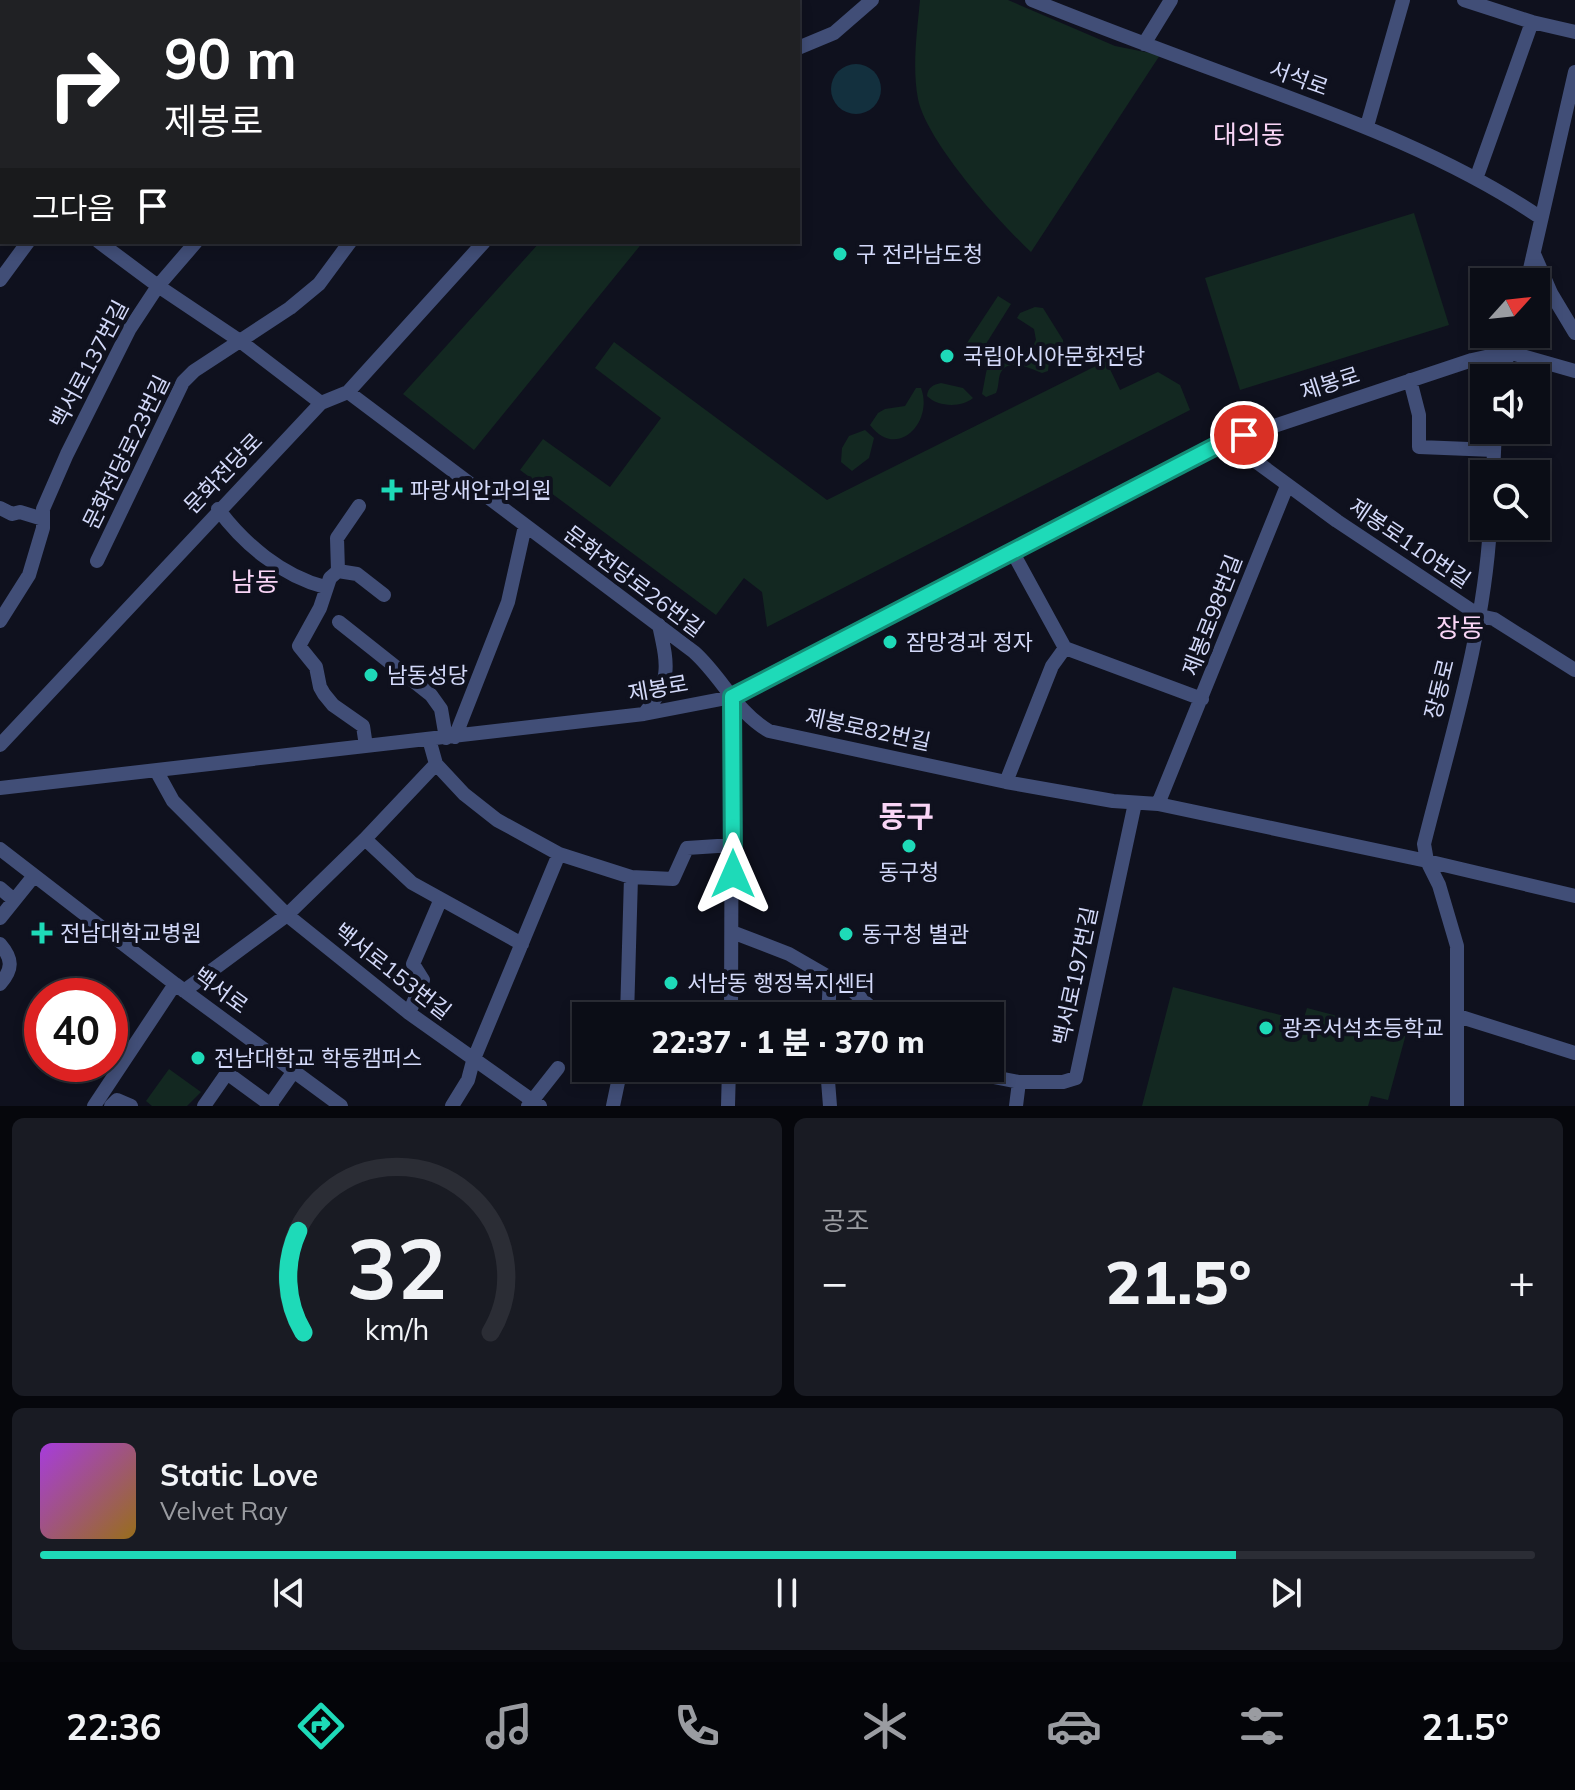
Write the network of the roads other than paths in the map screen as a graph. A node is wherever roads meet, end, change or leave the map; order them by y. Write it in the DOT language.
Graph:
graph roads {
  1 [pos="872,0"];
  2 [pos="1032,0"];
  3 [pos="1171,0"];
  4 [pos="1403,0"];
  5 [pos="1464,0"];
  6 [pos="1532,22"];
  7 [pos="1575,32"];
  8 [pos="1144,44"];
  9 [pos="800,47"];
  10 [pos="1575,72"];
  11 [pos="1573,92"];
  12 [pos="1367,126"];
  13 [pos="1476,179"];
  14 [pos="1541,218"];
  15 [pos="27,244"];
  16 [pos="102,244"];
  17 [pos="194,244"];
  18 [pos="348,244"];
  19 [pos="482,244"];
  20 [pos="1534,254"];
  21 [pos="1530,268"];
  22 [pos="0,280"];
  23 [pos="158,286"];
  24 [pos="1575,333"];
  25 [pos="240,341"];
  26 [pos="1509,348"];
  27 [pos="1508,352"];
  28 [pos="1505,364"];
  29 [pos="1575,371"];
  30 [pos="1410,380"];
  31 [pos="348,392"];
  32 [pos="321,403"];
  33 [pos="1228,441"];
  34 [pos="1494,444"];
  35 [pos="1494,450"];
  36 [pos="1494,460"];
  37 [pos="1287,486"];
  38 [pos="359,506"];
  39 [pos="0,508"];
  40 [pos="218,509"];
  41 [pos="43,519"];
  42 [pos="525,526"];
  43 [pos="1489,540"];
  44 [pos="1012,551"];
  45 [pos="97,561"];
  46 [pos="338,571"];
  47 [pos="325,587"];
  48 [pos="384,595"];
  49 [pos="1480,616"];
  50 [pos="0,621"];
  51 [pos="339,622"];
  52 [pos="659,625"];
  53 [pos="1065,648"];
  54 [pos="1575,670"];
  55 [pos="732,697"];
  56 [pos="1202,699"];
  57 [pos="644,714"];
  58 [pos="450,737"];
  59 [pos="429,739"];
  60 [pos="0,745"];
  61 [pos="366,746"];
  62 [pos="436,764"];
  63 [pos="157,772"];
  64 [pos="1006,782"];
  65 [pos="0,788"];
  66 [pos="1135,803"];
  67 [pos="1158,804"];
  68 [pos="365,839"];
  69 [pos="733,845"];
  70 [pos="1,852"];
  71 [pos="559,854"];
  72 [pos="1427,861"];
  73 [pos="33,877"];
  74 [pos="631,877"];
  75 [pos="0,888"];
  76 [pos="1575,896"];
  77 [pos="14,900"];
  78 [pos="440,901"];
  79 [pos="287,915"];
  80 [pos="0,918"];
  81 [pos="732,932"];
  82 [pos="0,944"];
  83 [pos="522,944"];
  84 [pos="830,980"];
  85 [pos="0,984"];
  86 [pos="179,988"];
  87 [pos="627,1002"];
  88 [pos="731,1002"];
  89 [pos="829,1002"];
  90 [pos="865,1002"];
  91 [pos="409,1013"];
  92 [pos="1458,1016"];
  93 [pos="1575,1053"];
  94 [pos="473,1061"];
  95 [pos="558,1068"];
  96 [pos="294,1071"];
  97 [pos="1004,1079"];
  98 [pos="618,1082"];
  99 [pos="729,1082"];
  100 [pos="828,1082"];
  101 [pos="1019,1082"];
  102 [pos="333,1104"];
  103 [pos="533,1104"];
  104 [pos="271,1105"];
  105 [pos="94,1106"];
  106 [pos="111,1106"];
  107 [pos="131,1106"];
  108 [pos="204,1106"];
  109 [pos="452,1106"];
  110 [pos="613,1106"];
  111 [pos="728,1106"];
  112 [pos="830,1106"];
  113 [pos="1016,1106"];
  114 [pos="1457,1106"];
  1 -- 9 [label="street"];
  2 -- 8 [label="street, 서석로"];
  3 -- 8 [label="street"];
  4 -- 12 [label="street"];
  5 -- 6 [label="street"];
  6 -- 7 [label="street"];
  6 -- 13 [label="street"];
  8 -- 12 [label="street, 서석로"];
  10 -- 11 [label="street"];
  11 -- 14 [label="street"];
  12 -- 13 [label="street, 서석로"];
  13 -- 14 [label="street, 서석로"];
  14 -- 20 [label="street"];
  15 -- 22 [label="street"];
  16 -- 23 [label="street"];
  17 -- 23 [label="street, 백서로137번길"];
  18 -- 25 [label="street, 문화전당로23번길"];
  19 -- 31 [label="street, 문화전당로"];
  20 -- 21 [label="street"];
  20 -- 24 [label="street"];
  23 -- 25 [label="street"];
  23 -- 41 [label="street, 백서로137번길"];
  25 -- 32 [label="street"];
  25 -- 45 [label="street, 문화전당로23번길"];
  26 -- 27 [label="street"];
  27 -- 28 [label="street"];
  27 -- 29 [label="street"];
  27 -- 30 [label="street, 제봉로"];
  30 -- 33 [label="street, 제봉로"];
  30 -- 35 [label="street"];
  31 -- 32 [label="street, 문화전당로"];
  31 -- 42 [label="street, 문화전당로26번길"];
  32 -- 40 [label="street, 문화전당로"];
  33 -- 37 [label="street, 제봉로110번길"];
  33 -- 44 [label="street, 제봉로"];
  34 -- 35 [label="street"];
  35 -- 36 [label="street"];
  37 -- 49 [label="street, 제봉로110번길"];
  37 -- 56 [label="street, 제봉로98번길"];
  38 -- 46 [label="street"];
  39 -- 41 [label="street"];
  40 -- 47 [label="street"];
  40 -- 60 [label="street, 문화전당로"];
  41 -- 50 [label="street, 백서로137번길"];
  42 -- 52 [label="street, 문화전당로26번길"];
  42 -- 58 [label="street"];
  43 -- 49 [label="street, 장동로"];
  44 -- 53 [label="street"];
  44 -- 55 [label="street, 제봉로"];
  46 -- 47 [label="street"];
  46 -- 48 [label="street"];
  47 -- 61 [label="street"];
  49 -- 54 [label="street, 제봉로110번길"];
  49 -- 72 [label="street, 장동로"];
  51 -- 58 [label="street"];
  52 -- 55 [label="street, 문화전당로26번길"];
  52 -- 57 [label="street"];
  53 -- 56 [label="street, 제봉로98번길"];
  53 -- 64 [label="street"];
  55 -- 57 [label="street, 제봉로"];
  55 -- 64 [label="street, 제봉로82번길"];
  55 -- 69 [label="street"];
  56 -- 67 [label="street"];
  57 -- 58 [label="street, 제봉로"];
  58 -- 59 [label="street, 제봉로"];
  59 -- 61 [label="street, 제봉로"];
  59 -- 62 [label="street"];
  61 -- 63 [label="street, 제봉로"];
  62 -- 68 [label="street"];
  62 -- 71 [label="street"];
  63 -- 65 [label="street, 제봉로"];
  63 -- 79 [label="street"];
  64 -- 66 [label="street, 제봉로82번길"];
  66 -- 67 [label="street, 제봉로82번길"];
  66 -- 101 [label="street, 백서로197번길"];
  67 -- 72 [label="street, 제봉로82번길"];
  68 -- 78 [label="street"];
  68 -- 79 [label="street"];
  69 -- 74 [label="street"];
  69 -- 81 [label="street"];
  70 -- 73 [label="street, 백서로"];
  71 -- 74 [label="street"];
  71 -- 83 [label="street"];
  72 -- 76 [label="street"];
  72 -- 92 [label="street, 장동로"];
  73 -- 77 [label="street"];
  73 -- 86 [label="street, 백서로"];
  74 -- 87 [label="street"];
  75 -- 77 [label="street"];
  77 -- 80 [label="street"];
  78 -- 83 [label="street"];
  78 -- 91 [label="street"];
  79 -- 86 [label="street"];
  79 -- 91 [label="street, 백서로153번길"];
  81 -- 84 [label="street"];
  81 -- 88 [label="street"];
  82 -- 85 [label="street"];
  83 -- 94 [label="street"];
  84 -- 89 [label="street"];
  84 -- 90 [label="street"];
  86 -- 96 [label="street, 백서로"];
  86 -- 105 [label="street"];
  91 -- 94 [label="street, 백서로153번길"];
  92 -- 93 [label="street"];
  92 -- 114 [label="street, 장동로"];
  94 -- 103 [label="street, 백서로153번길"];
  94 -- 109 [label="street"];
  95 -- 103 [label="street"];
  96 -- 102 [label="street, 백서로"];
  96 -- 104 [label="street"];
  97 -- 101 [label="street"];
  98 -- 110 [label="street"];
  99 -- 111 [label="street"];
  100 -- 112 [label="street"];
  101 -- 113 [label="street"];
  104 -- 108 [label="street"];
  106 -- 107 [label="street"];
}
